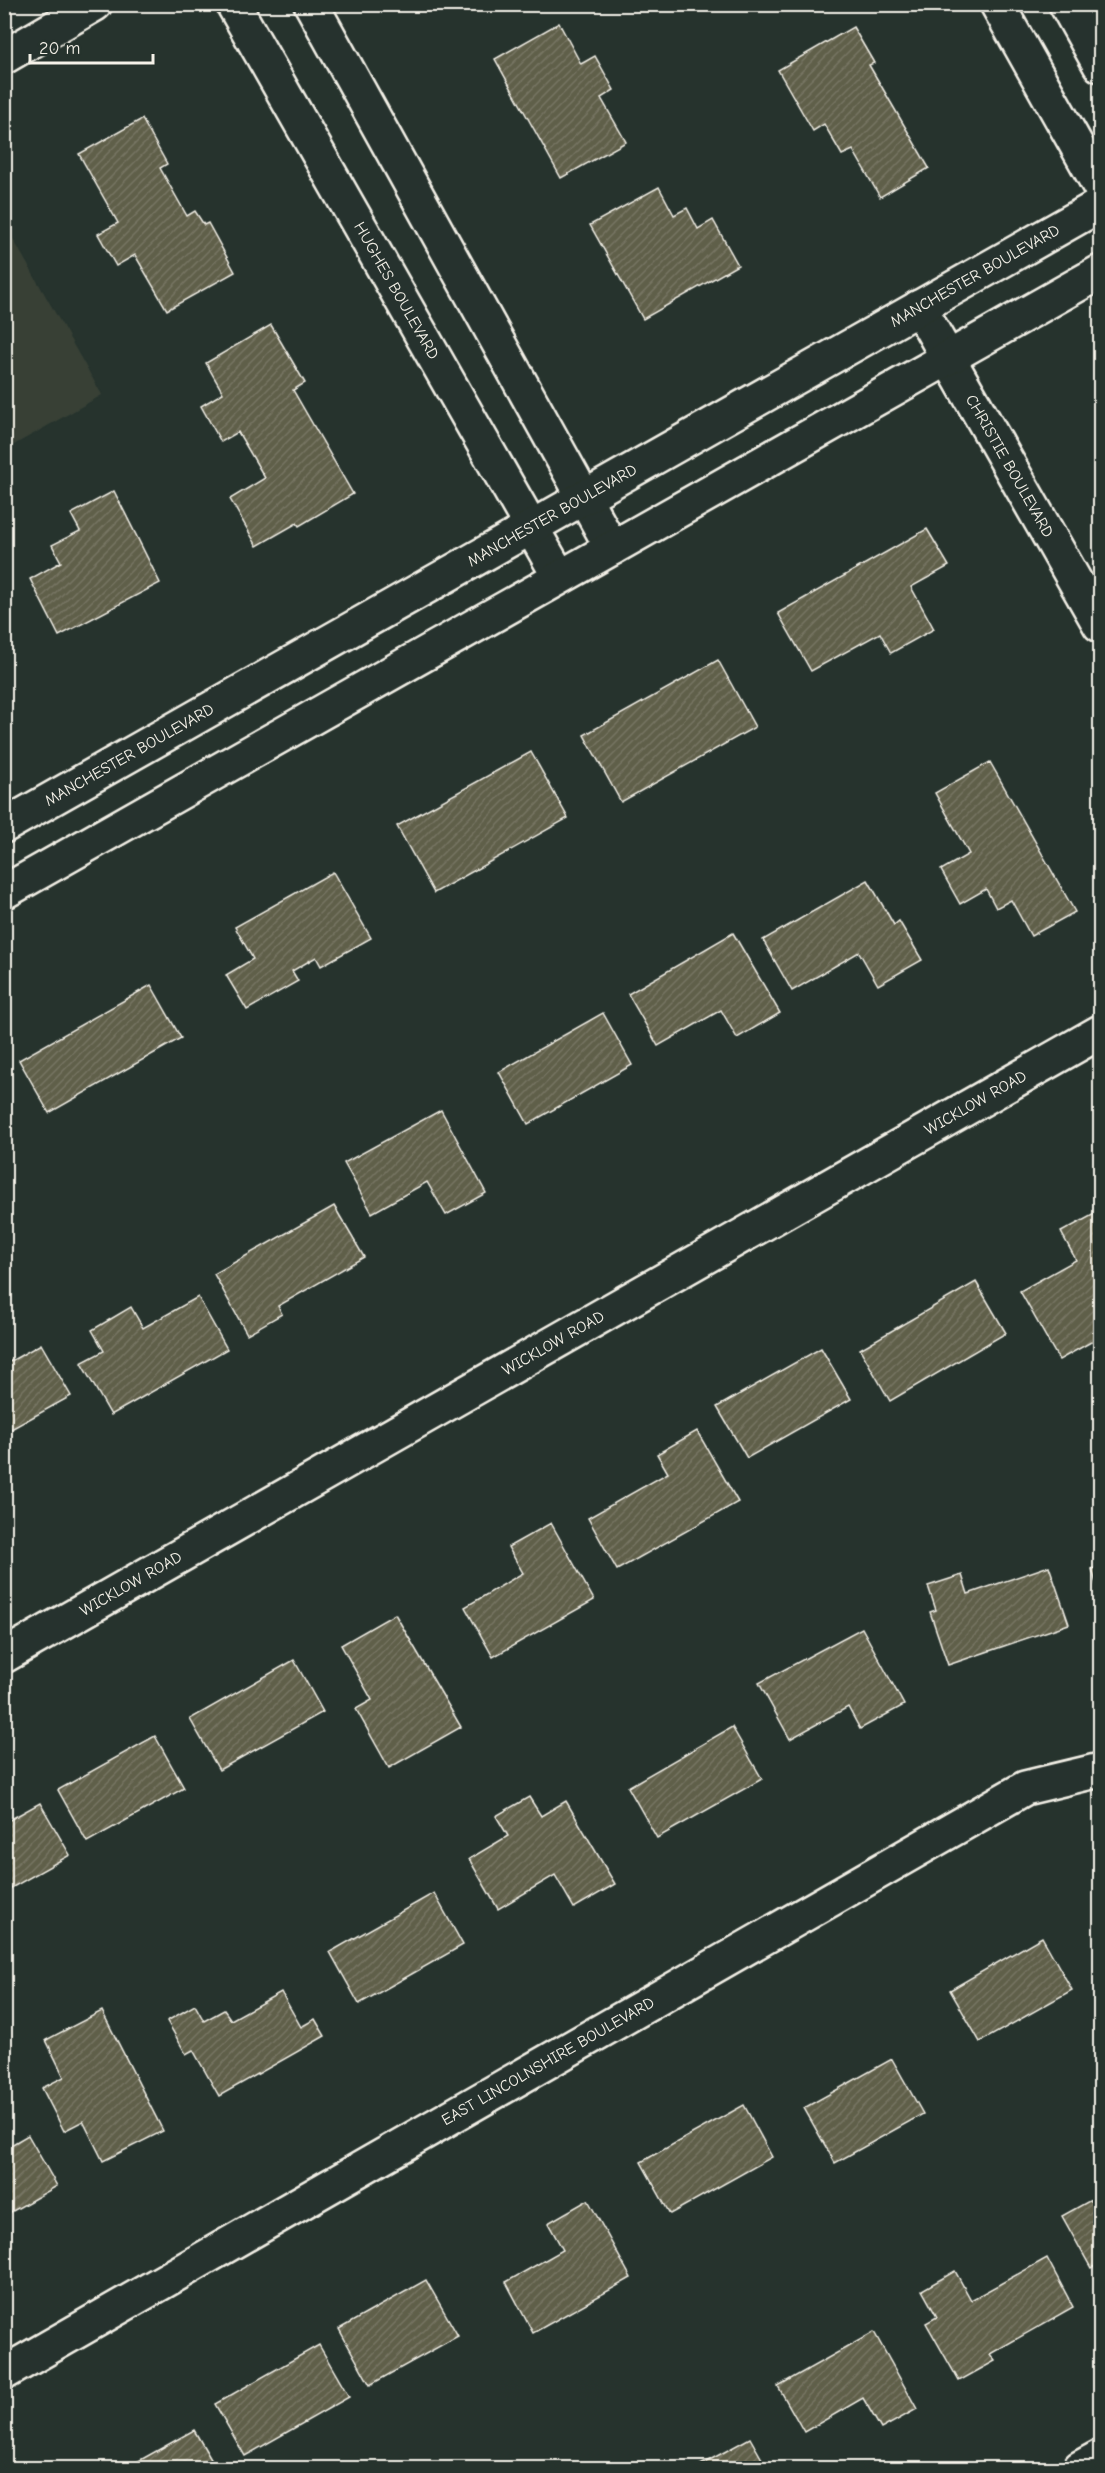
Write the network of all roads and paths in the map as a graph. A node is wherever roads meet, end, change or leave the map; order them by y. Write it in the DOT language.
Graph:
graph roads {
  1 [pos="95,4"];
  2 [pos="233,4"];
  3 [pos="311,4"];
  4 [pos="997,4"];
  5 [pos="1066,4"];
  6 [pos="4,57"];
  7 [pos="1101,65"];
  8 [pos="1101,187"];
  9 [pos="1101,204"];
  10 [pos="1101,272"];
  11 [pos="919,307"];
  12 [pos="948,358"];
  13 [pos="584,497"];
  14 [pos="532,528"];
  15 [pos="612,548"];
  16 [pos="559,576"];
  17 [pos="1101,625"];
  18 [pos="4,826"];
  19 [pos="4,892"];
  20 [pos="1101,1032"];
  21 [pos="4,1656"];
  22 [pos="1101,1770"];
  23 [pos="4,2373"];
  24 [pos="1101,2457"];
  25 [pos="1080,2469"];
  1 -- 6 [label="street"];
  2 -- 14 [label="street, HUGHES BOULEVARD"];
  3 -- 13 [label="street"];
  4 -- 8 [label="street"];
  5 -- 7 [label="street"];
  9 -- 11 [label="street, MANCHESTER BOULEVARD"];
  10 -- 12 [label="street"];
  11 -- 12 [label="street, CHRISTIE BOULEVARD"];
  11 -- 13 [label="street, MANCHESTER BOULEVARD"];
  12 -- 15 [label="street"];
  12 -- 17 [label="street, CHRISTIE BOULEVARD"];
  13 -- 14 [label="street, MANCHESTER BOULEVARD"];
  13 -- 15 [label="street"];
  14 -- 16 [label="street, HUGHES BOULEVARD"];
  14 -- 18 [label="street, MANCHESTER BOULEVARD"];
  15 -- 16 [label="street"];
  16 -- 19 [label="street"];
  20 -- 21 [label="street, WICKLOW ROAD"];
  22 -- 23 [label="street, EAST LINCOLNSHIRE BOULEVARD"];
  24 -- 25 [label="street"];
}
